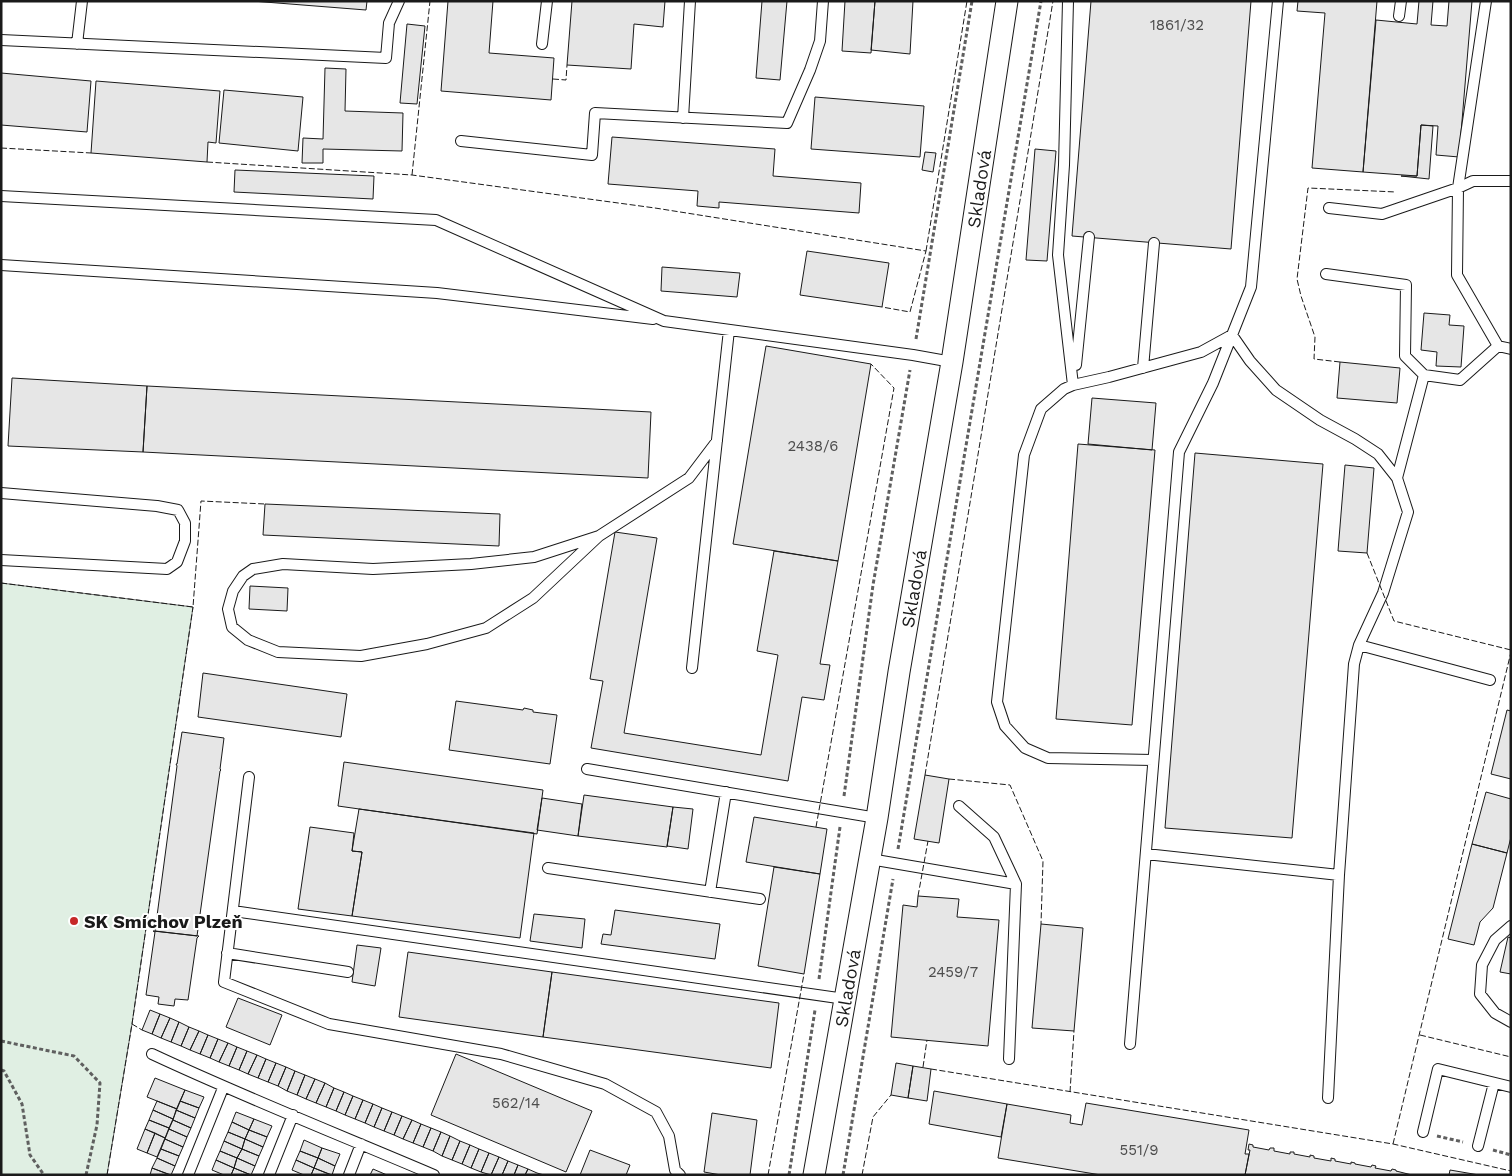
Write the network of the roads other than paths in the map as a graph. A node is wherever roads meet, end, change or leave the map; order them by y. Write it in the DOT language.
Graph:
graph roads {
  1 [pos="82,1"];
  2 [pos="399,1"];
  3 [pos="547,1"];
  4 [pos="690,1"];
  5 [pos="823,1"];
  6 [pos="1007,1"];
  7 [pos="1068,1"];
  8 [pos="1278,1"];
  9 [pos="1401,1"];
  10 [pos="1486,1"];
  11 [pos="1399,16"];
  12 [pos="1,40"];
  13 [pos="77,44"];
  14 [pos="542,44"];
  15 [pos="682,118"];
  16 [pos="461,141"];
  17 [pos="1511,181"];
  18 [pos="1458,188"];
  19 [pos="1,196"];
  20 [pos="1329,208"];
  21 [pos="1089,237"];
  22 [pos="1154,243"];
  23 [pos="1,265"];
  24 [pos="1326,274"];
  25 [pos="664,321"];
  26 [pos="729,330"];
  27 [pos="1232,334"];
  28 [pos="1498,346"];
  29 [pos="1511,349"];
  30 [pos="952,362"];
  31 [pos="1143,368"];
  32 [pos="1424,376"];
  33 [pos="1074,385"];
  34 [pos="717,441"];
  35 [pos="1398,478"];
  36 [pos="1,492"];
  37 [pos="599,536"];
  38 [pos="1,560"];
  39 [pos="1359,645"];
  40 [pos="692,668"];
  41 [pos="1490,680"];
  42 [pos="1153,760"];
  43 [pos="587,769"];
  44 [pos="249,777"];
  45 [pos="726,792"];
  46 [pos="959,806"];
  47 [pos="877,818"];
  48 [pos="1146,854"];
  49 [pos="870,859"];
  50 [pos="548,868"];
  51 [pos="1340,875"];
  52 [pos="1016,884"];
  53 [pos="710,892"];
  54 [pos="760,899"];
  55 [pos="233,911"];
  56 [pos="1511,926"];
  57 [pos="228,953"];
  58 [pos="348,972"];
  59 [pos="845,999"];
  60 [pos="1511,1022"];
  61 [pos="1130,1044"];
  62 [pos="152,1054"];
  63 [pos="1009,1059"];
  64 [pos="1494,1083"];
  65 [pos="1511,1087"];
  66 [pos="223,1088"];
  67 [pos="1328,1098"];
  68 [pos="293,1115"];
  69 [pos="1423,1132"];
  70 [pos="361,1144"];
  71 [pos="1478,1146"];
  72 [pos="431,1174"];
  73 [pos="188,1175"];
  74 [pos="269,1175"];
  75 [pos="349,1175"];
  76 [pos="680,1175"];
  77 [pos="814,1175"];
  1 -- 13 [label="lane"];
  2 -- 13 [label="lane"];
  3 -- 14 [label="lane"];
  4 -- 15 [label="lane"];
  5 -- 15 [label="lane"];
  6 -- 30 [label="street, Skladová"];
  7 -- 33 [label="lane"];
  8 -- 27 [label="lane"];
  9 -- 11 [label="lane"];
  10 -- 18 [label="lane"];
  12 -- 13 [label="lane"];
  15 -- 16 [label="lane"];
  17 -- 18 [label="lane"];
  18 -- 20 [label="lane"];
  18 -- 28 [label="lane"];
  19 -- 25 [label="lane"];
  21 -- 33 [label="lane"];
  22 -- 31 [label="lane"];
  23 -- 25 [label="lane"];
  24 -- 32 [label="lane"];
  25 -- 26 [label="lane"];
  26 -- 30 [label="lane"];
  26 -- 34 [label="lane"];
  27 -- 31 [label="lane"];
  27 -- 35 [label="lane"];
  27 -- 42 [label="lane"];
  28 -- 29 [label="lane"];
  28 -- 32 [label="lane"];
  30 -- 47 [label="street, Skladová"];
  31 -- 33 [label="lane"];
  32 -- 35 [label="lane"];
  33 -- 42 [label="lane"];
  34 -- 37 [label="lane"];
  34 -- 40 [label="lane"];
  35 -- 39 [label="lane"];
  36 -- 38 [label="lane"];
  37 -- 37 [label="lane"];
  39 -- 41 [label="lane"];
  39 -- 51 [label="lane"];
  42 -- 48 [label="lane"];
  43 -- 45 [label="lane"];
  44 -- 55 [label="lane"];
  45 -- 47 [label="lane"];
  45 -- 53 [label="lane"];
  46 -- 52 [label="lane"];
  47 -- 49 [label="street, Skladová"];
  48 -- 51 [label="lane"];
  48 -- 61 [label="lane"];
  49 -- 52 [label="lane"];
  49 -- 59 [label="street, Skladová"];
  50 -- 53 [label="lane"];
  51 -- 67 [label="lane"];
  52 -- 63 [label="lane"];
  53 -- 54 [label="lane"];
  55 -- 57 [label="lane"];
  55 -- 59 [label="lane"];
  56 -- 60 [label="lane"];
  57 -- 58 [label="lane"];
  57 -- 76 [label="lane"];
  59 -- 77 [label="street, Skladová"];
  62 -- 66 [label="lane"];
  64 -- 65 [label="lane"];
  64 -- 69 [label="lane"];
  64 -- 71 [label="lane"];
  66 -- 68 [label="lane"];
  66 -- 73 [label="lane"];
  68 -- 70 [label="lane"];
  68 -- 74 [label="lane"];
  70 -- 72 [label="lane"];
  70 -- 75 [label="lane"];
}
